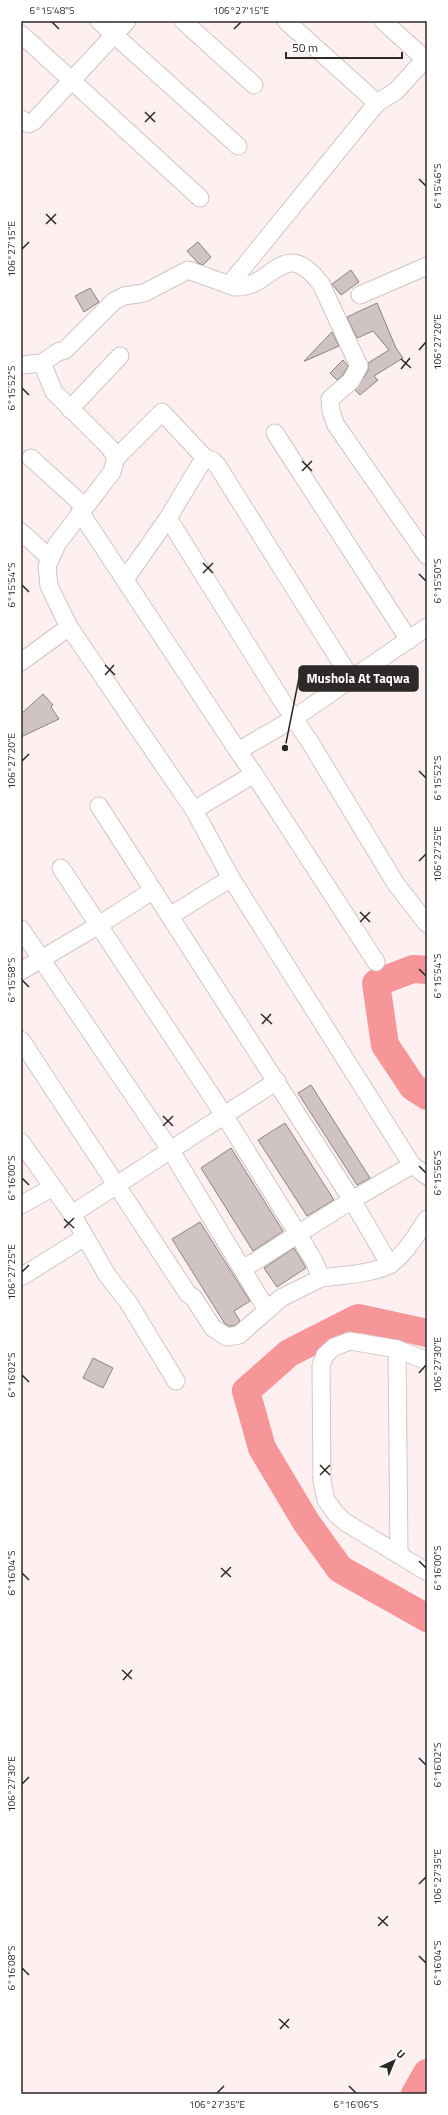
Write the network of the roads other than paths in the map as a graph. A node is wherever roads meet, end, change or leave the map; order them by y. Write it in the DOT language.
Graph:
graph roads {
  1 [pos="99,21"];
  2 [pos="127,21"];
  3 [pos="183,21"];
  4 [pos="286,21"];
  5 [pos="383,21"];
  6 [pos="21,34"];
  7 [pos="114,35"];
  8 [pos="426,58"];
  9 [pos="71,81"];
  10 [pos="254,85"];
  11 [pos="377,103"];
  12 [pos="21,119"];
  13 [pos="238,146"];
  14 [pos="200,198"];
  15 [pos="427,266"];
  16 [pos="229,285"];
  17 [pos="360,295"];
  18 [pos="120,356"];
  19 [pos="42,363"];
  20 [pos="21,365"];
  21 [pos="70,409"];
  22 [pos="275,433"];
  23 [pos="31,458"];
  24 [pos="116,458"];
  25 [pos="206,459"];
  26 [pos="82,509"];
  27 [pos="168,518"];
  28 [pos="21,532"];
  29 [pos="427,556"];
  30 [pos="50,558"];
  31 [pos="126,578"];
  32 [pos="69,627"];
  33 [pos="427,627"];
  34 [pos="409,640"];
  35 [pos="21,662"];
  36 [pos="352,680"];
  37 [pos="293,718"];
  38 [pos="238,751"];
  39 [pos="254,774"];
  40 [pos="99,806"];
  41 [pos="194,810"];
  42 [pos="61,868"];
  43 [pos="232,878"];
  44 [pos="396,884"];
  45 [pos="152,891"];
  46 [pos="427,903"];
  47 [pos="170,916"];
  48 [pos="427,924"];
  49 [pos="99,925"];
  50 [pos="21,929"];
  51 [pos="41,960"];
  52 [pos="376,962"];
  53 [pos="21,971"];
  54 [pos="21,1040"];
  55 [pos="276,1081"];
  56 [pos="224,1115"];
  57 [pos="21,1142"];
  58 [pos="171,1150"];
  59 [pos="412,1165"];
  60 [pos="427,1176"];
  61 [pos="117,1185"];
  62 [pos="53,1187"];
  63 [pos="352,1200"];
  64 [pos="21,1205"];
  65 [pos="72,1214"];
  66 [pos="427,1219"];
  67 [pos="298,1234"];
  68 [pos="85,1237"];
  69 [pos="390,1264"];
  70 [pos="243,1269"];
  71 [pos="21,1277"];
  72 [pos="321,1278"];
  73 [pos="267,1310"];
  74 [pos="397,1349"];
  75 [pos="427,1361"];
  76 [pos="176,1381"];
  77 [pos="399,1555"];
  78 [pos="427,1572"];
  1 -- 7 [label="street"];
  2 -- 7 [label="street"];
  3 -- 10 [label="street"];
  4 -- 11 [label="street"];
  5 -- 8 [label="street"];
  6 -- 9 [label="street"];
  7 -- 9 [label="street"];
  7 -- 13 [label="street"];
  8 -- 11 [label="street"];
  9 -- 12 [label="street"];
  9 -- 14 [label="street"];
  11 -- 16 [label="street"];
  15 -- 17 [label="street"];
  16 -- 19 [label="street"];
  16 -- 29 [label="street"];
  18 -- 21 [label="street"];
  19 -- 20 [label="street"];
  19 -- 21 [label="street"];
  21 -- 24 [label="street"];
  22 -- 34 [label="street"];
  23 -- 26 [label="street"];
  24 -- 25 [label="street"];
  24 -- 26 [label="street"];
  25 -- 27 [label="street"];
  25 -- 36 [label="street"];
  26 -- 30 [label="street"];
  26 -- 31 [label="street"];
  27 -- 31 [label="street"];
  27 -- 37 [label="street"];
  28 -- 30 [label="street"];
  30 -- 32 [label="street"];
  31 -- 38 [label="street"];
  32 -- 35 [label="street"];
  32 -- 41 [label="street"];
  33 -- 34 [label="street"];
  34 -- 36 [label="street"];
  36 -- 37 [label="street"];
  37 -- 38 [label="street"];
  37 -- 44 [label="street"];
  38 -- 39 [label="street"];
  39 -- 41 [label="street"];
  39 -- 52 [label="street"];
  40 -- 45 [label="street"];
  41 -- 43 [label="street"];
  42 -- 49 [label="street"];
  43 -- 47 [label="street"];
  43 -- 59 [label="street"];
  44 -- 46 [label="street"];
  44 -- 48 [label="street"];
  45 -- 47 [label="street"];
  45 -- 49 [label="street"];
  47 -- 55 [label="street"];
  49 -- 51 [label="street"];
  49 -- 56 [label="street"];
  50 -- 51 [label="street"];
  51 -- 53 [label="street"];
  51 -- 58 [label="street"];
  54 -- 61 [label="street"];
  55 -- 56 [label="street"];
  55 -- 63 [label="street"];
  56 -- 58 [label="street"];
  56 -- 67 [label="street"];
  57 -- 62 [label="street"];
  58 -- 61 [label="street"];
  58 -- 70 [label="street"];
  59 -- 60 [label="street"];
  59 -- 63 [label="street"];
  61 -- 65 [label="street"];
  61 -- 73 [label="street"];
  62 -- 64 [label="street"];
  62 -- 65 [label="street"];
  63 -- 67 [label="street"];
  63 -- 69 [label="street"];
  65 -- 68 [label="street"];
  66 -- 69 [label="street"];
  67 -- 70 [label="street"];
  67 -- 72 [label="street"];
  68 -- 71 [label="street"];
  68 -- 76 [label="street"];
  69 -- 72 [label="street"];
  70 -- 73 [label="street"];
  72 -- 73 [label="street"];
  74 -- 75 [label="street"];
  74 -- 77 [label="street"];
  74 -- 77 [label="street"];
  77 -- 78 [label="street"];
}
